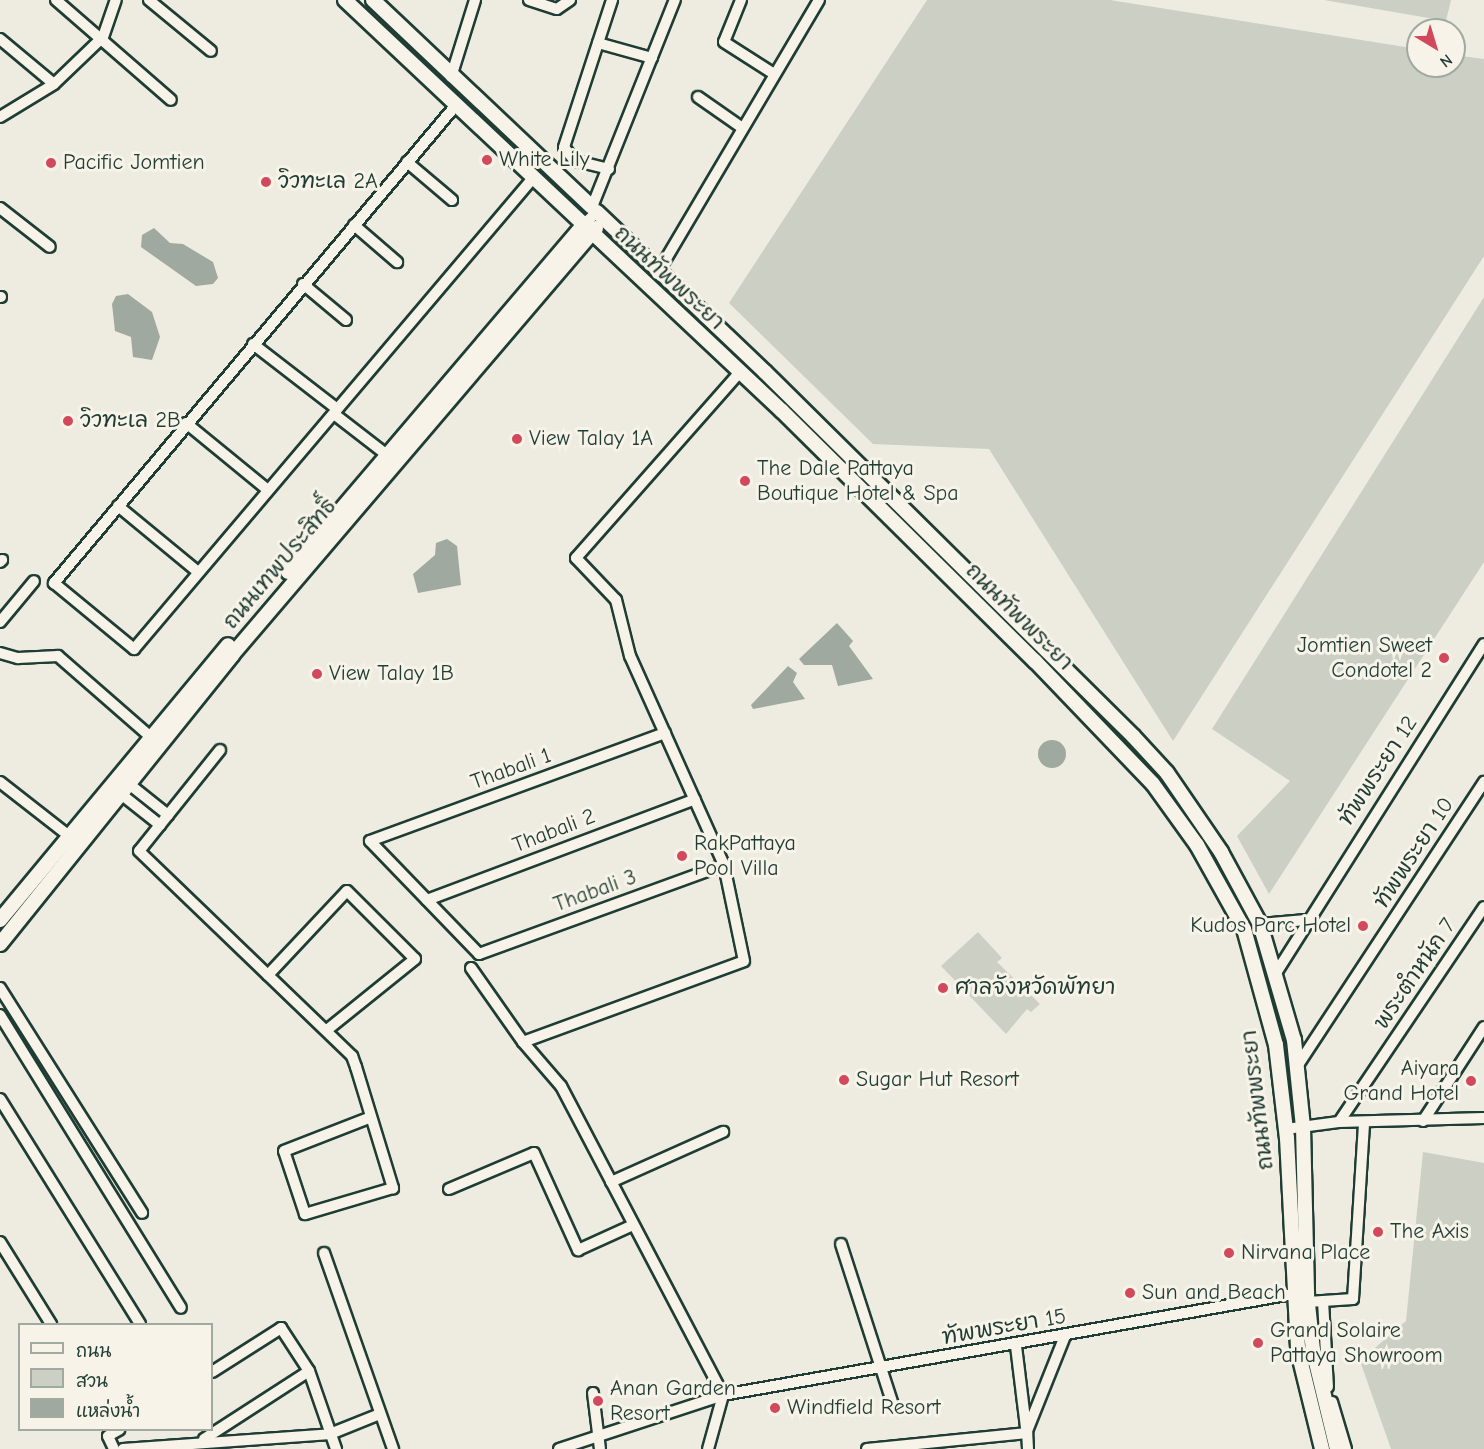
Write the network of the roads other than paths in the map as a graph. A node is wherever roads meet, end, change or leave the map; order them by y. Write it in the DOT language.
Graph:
graph roads {
  1 [pos="57,0"];
  2 [pos="117,0"];
  3 [pos="149,0"];
  4 [pos="345,0"];
  5 [pos="373,0"];
  6 [pos="475,0"];
  7 [pos="530,0"];
  8 [pos="570,0"];
  9 [pos="612,0"];
  10 [pos="675,0"];
  11 [pos="741,0"];
  12 [pos="819,0"];
  13 [pos="103,37"];
  14 [pos="0,39"];
  15 [pos="598,43"];
  16 [pos="211,51"];
  17 [pos="652,58"];
  18 [pos="774,74"];
  19 [pos="451,77"];
  20 [pos="54,84"];
  21 [pos="698,97"];
  22 [pos="171,100"];
  23 [pos="456,105"];
  24 [pos="1,114"];
  25 [pos="741,127"];
  26 [pos="407,162"];
  27 [pos="609,169"];
  28 [pos="533,178"];
  29 [pos="452,200"];
  30 [pos="0,208"];
  31 [pos="597,213"];
  32 [pos="354,225"];
  33 [pos="587,230"];
  34 [pos="50,247"];
  35 [pos="397,262"];
  36 [pos="657,274"];
  37 [pos="303,284"];
  38 [pos="346,320"];
  39 [pos="253,344"];
  40 [pos="740,372"];
  41 [pos="335,411"];
  42 [pos="186,423"];
  43 [pos="387,455"];
  44 [pos="268,490"];
  45 [pos="118,506"];
  46 [pos="198,572"];
  47 [pos="34,581"];
  48 [pos="0,622"];
  49 [pos="1484,644"];
  50 [pos="1046,649"];
  51 [pos="0,652"];
  52 [pos="1035,661"];
  53 [pos="665,733"];
  54 [pos="151,738"];
  55 [pos="220,750"];
  56 [pos="0,782"];
  57 [pos="1484,782"];
  58 [pos="125,789"];
  59 [pos="695,799"];
  60 [pos="168,815"];
  61 [pos="160,825"];
  62 [pos="1211,835"];
  63 [pos="69,836"];
  64 [pos="1197,845"];
  65 [pos="1221,852"];
  66 [pos="1206,862"];
  67 [pos="724,865"];
  68 [pos="427,900"];
  69 [pos="1484,907"];
  70 [pos="0,920"];
  71 [pos="1306,920"];
  72 [pos="1260,924"];
  73 [pos="0,944"];
  74 [pos="471,968"];
  75 [pos="1276,973"];
  76 [pos="268,975"];
  77 [pos="0,988"];
  78 [pos="0,1015"];
  79 [pos="1484,1028"];
  80 [pos="327,1030"];
  81 [pos="1294,1040"];
  82 [pos="523,1042"];
  83 [pos="1276,1045"];
  84 [pos="1298,1065"];
  85 [pos="0,1100"];
  86 [pos="371,1117"];
  87 [pos="1484,1118"];
  88 [pos="1423,1121"];
  89 [pos="1339,1122"];
  90 [pos="1364,1122"];
  91 [pos="1303,1127"];
  92 [pos="1286,1129"];
  93 [pos="723,1132"];
  94 [pos="611,1182"];
  95 [pos="450,1189"];
  96 [pos="142,1213"];
  97 [pos="631,1226"];
  98 [pos="0,1242"];
  99 [pos="841,1244"];
  100 [pos="324,1253"];
  101 [pos="1292,1294"];
  102 [pos="1323,1301"];
  103 [pos="1308,1302"];
  104 [pos="181,1308"];
  105 [pos="50,1323"];
  106 [pos="139,1323"];
  107 [pos="1065,1336"];
  108 [pos="1016,1346"];
  109 [pos="882,1369"];
  110 [pos="213,1371"];
  111 [pos="309,1371"];
  112 [pos="593,1393"];
  113 [pos="723,1395"];
  114 [pos="893,1406"];
  115 [pos="380,1414"];
  116 [pos="117,1431"];
  117 [pos="1027,1432"];
  118 [pos="330,1434"];
  119 [pos="597,1437"];
  120 [pos="202,1440"];
  121 [pos="114,1449"];
  122 [pos="123,1449"];
  123 [pos="336,1449"];
  124 [pos="393,1449"];
  125 [pos="559,1449"];
  126 [pos="600,1449"];
  127 [pos="708,1449"];
  128 [pos="867,1449"];
  129 [pos="1028,1449"];
  130 [pos="1322,1449"];
  131 [pos="1336,1449"];
  132 [pos="1346,1449"];
  1 -- 13 [label="street"];
  2 -- 13 [label="street"];
  3 -- 16 [label="street"];
  4 -- 23 [label="main road, ถนนทัพพระยา"];
  5 -- 19 [label="main road, ถนนทัพพระยา"];
  6 -- 19 [label="street"];
  7 -- 8 [label="street"];
  9 -- 15 [label="street"];
  10 -- 17 [label="street"];
  11 -- 18 [label="street"];
  12 -- 18 [label="street"];
  13 -- 20 [label="street"];
  13 -- 22 [label="street"];
  14 -- 20 [label="street"];
  15 -- 17 [label="street"];
  15 -- 27 [label="street"];
  17 -- 27 [label="street"];
  18 -- 25 [label="street"];
  19 -- 31 [label="main road, ถนนทัพพระยา"];
  20 -- 24 [label="street"];
  21 -- 25 [label="street"];
  23 -- 26 [label="street"];
  23 -- 28 [label="main road, ถนนทัพพระยา"];
  25 -- 36 [label="street"];
  26 -- 29 [label="street"];
  26 -- 32 [label="street"];
  27 -- 31 [label="street"];
  28 -- 33 [label="main road, ถนนทัพพระยา"];
  28 -- 41 [label="street"];
  30 -- 34 [label="street"];
  31 -- 33 [label="main road, ถนนเทพประสิทธิ์"];
  31 -- 36 [label="main road, ถนนทัพพระยา"];
  32 -- 35 [label="street"];
  32 -- 37 [label="street"];
  33 -- 40 [label="main road, ถนนทัพพระยา"];
  33 -- 43 [label="main road, ถนนเทพประสิทธิ์"];
  33 -- 58 [label="main road, ถนนเทพประสิทธิ์"];
  36 -- 50 [label="main road, ถนนทัพพระยา"];
  37 -- 38 [label="street"];
  37 -- 39 [label="street"];
  39 -- 41 [label="street"];
  39 -- 42 [label="street"];
  40 -- 52 [label="main road, ถนนทัพพระยา"];
  40 -- 53 [label="street"];
  41 -- 43 [label="street"];
  41 -- 44 [label="street"];
  42 -- 44 [label="street"];
  42 -- 45 [label="street"];
  43 -- 54 [label="main road, ถนนเทพประสิทธิ์"];
  44 -- 46 [label="street"];
  45 -- 46 [label="street"];
  45 -- 46 [label="street"];
  47 -- 48 [label="street"];
  49 -- 71 [label="street, ทัพพระยา 12"];
  50 -- 52 [label="street"];
  50 -- 62 [label="main road, ถนนทัพพระยา"];
  51 -- 54 [label="street"];
  52 -- 64 [label="main road, ถนนทัพพระยา"];
  53 -- 59 [label="street"];
  53 -- 68 [label="street, Thabali 1"];
  54 -- 63 [label="main road, ถนนเทพประสิทธิ์"];
  55 -- 60 [label="street"];
  56 -- 63 [label="street"];
  57 -- 84 [label="street, ทัพพระยา 10"];
  58 -- 60 [label="street"];
  58 -- 61 [label="street"];
  58 -- 73 [label="main road, ถนนเทพประสิทธิ์"];
  59 -- 67 [label="street"];
  59 -- 68 [label="street, Thabali 2"];
  60 -- 61 [label="street"];
  61 -- 76 [label="street"];
  62 -- 64 [label="street"];
  62 -- 65 [label="main road, ถนนทัพพระยา"];
  63 -- 70 [label="main road, ถนนเทพประสิทธิ์"];
  64 -- 66 [label="main road, ถนนทัพพระยา"];
  65 -- 66 [label="street"];
  65 -- 72 [label="main road, ถนนทัพพระยา"];
  66 -- 83 [label="main road, ถนนทัพพระยา"];
  67 -- 68 [label="street, Thabali 3"];
  67 -- 82 [label="street"];
  69 -- 89 [label="street, พระตำหนัก 7"];
  71 -- 72 [label="street"];
  71 -- 75 [label="street, ทัพพระยา 12"];
  72 -- 75 [label="main road, ถนนทัพพระยา"];
  74 -- 82 [label="street"];
  75 -- 81 [label="main road, ถนนทัพพระยา"];
  76 -- 80 [label="street"];
  76 -- 80 [label="street"];
  77 -- 96 [label="street"];
  78 -- 104 [label="street"];
  79 -- 88 [label="street"];
  80 -- 86 [label="street"];
  81 -- 83 [label="street"];
  81 -- 84 [label="main road, ถนนทัพพระยา"];
  82 -- 94 [label="street"];
  83 -- 92 [label="main road, ถนนทัพพระยา"];
  84 -- 91 [label="main road, ถนนทัพพระยา"];
  85 -- 106 [label="street"];
  86 -- 86 [label="street"];
  87 -- 88 [label="street"];
  88 -- 90 [label="street"];
  89 -- 90 [label="street"];
  89 -- 91 [label="street"];
  90 -- 102 [label="street"];
  91 -- 92 [label="street"];
  91 -- 103 [label="main road, ถนนทัพพระยา"];
  92 -- 101 [label="main road, ถนนทัพพระยา"];
  93 -- 94 [label="street"];
  94 -- 97 [label="street"];
  95 -- 97 [label="street"];
  97 -- 113 [label="street"];
  98 -- 105 [label="street"];
  99 -- 109 [label="street"];
  100 -- 115 [label="street"];
  101 -- 107 [label="street, ทัพพระยา 15"];
  101 -- 130 [label="main road, ถนนทัพพระยา"];
  102 -- 103 [label="street"];
  102 -- 132 [label="street"];
  103 -- 131 [label="main road, ถนนทัพพระยา"];
  107 -- 108 [label="street, ทัพพระยา 15"];
  107 -- 117 [label="street"];
  108 -- 109 [label="street, ทัพพระยา 15"];
  108 -- 117 [label="street"];
  109 -- 113 [label="street, ทัพพระยา 15"];
  109 -- 114 [label="street"];
  110 -- 111 [label="street"];
  111 -- 118 [label="street"];
  111 -- 120 [label="street"];
  112 -- 119 [label="street"];
  113 -- 119 [label="street, ทัพพระยา 15"];
  113 -- 127 [label="street"];
  115 -- 118 [label="street"];
  115 -- 124 [label="street"];
  116 -- 121 [label="street"];
  117 -- 128 [label="street"];
  117 -- 129 [label="street"];
  118 -- 120 [label="street"];
  118 -- 123 [label="street"];
  119 -- 125 [label="street, ทัพพระยา 15"];
  119 -- 126 [label="street"];
  120 -- 122 [label="street"];
}
